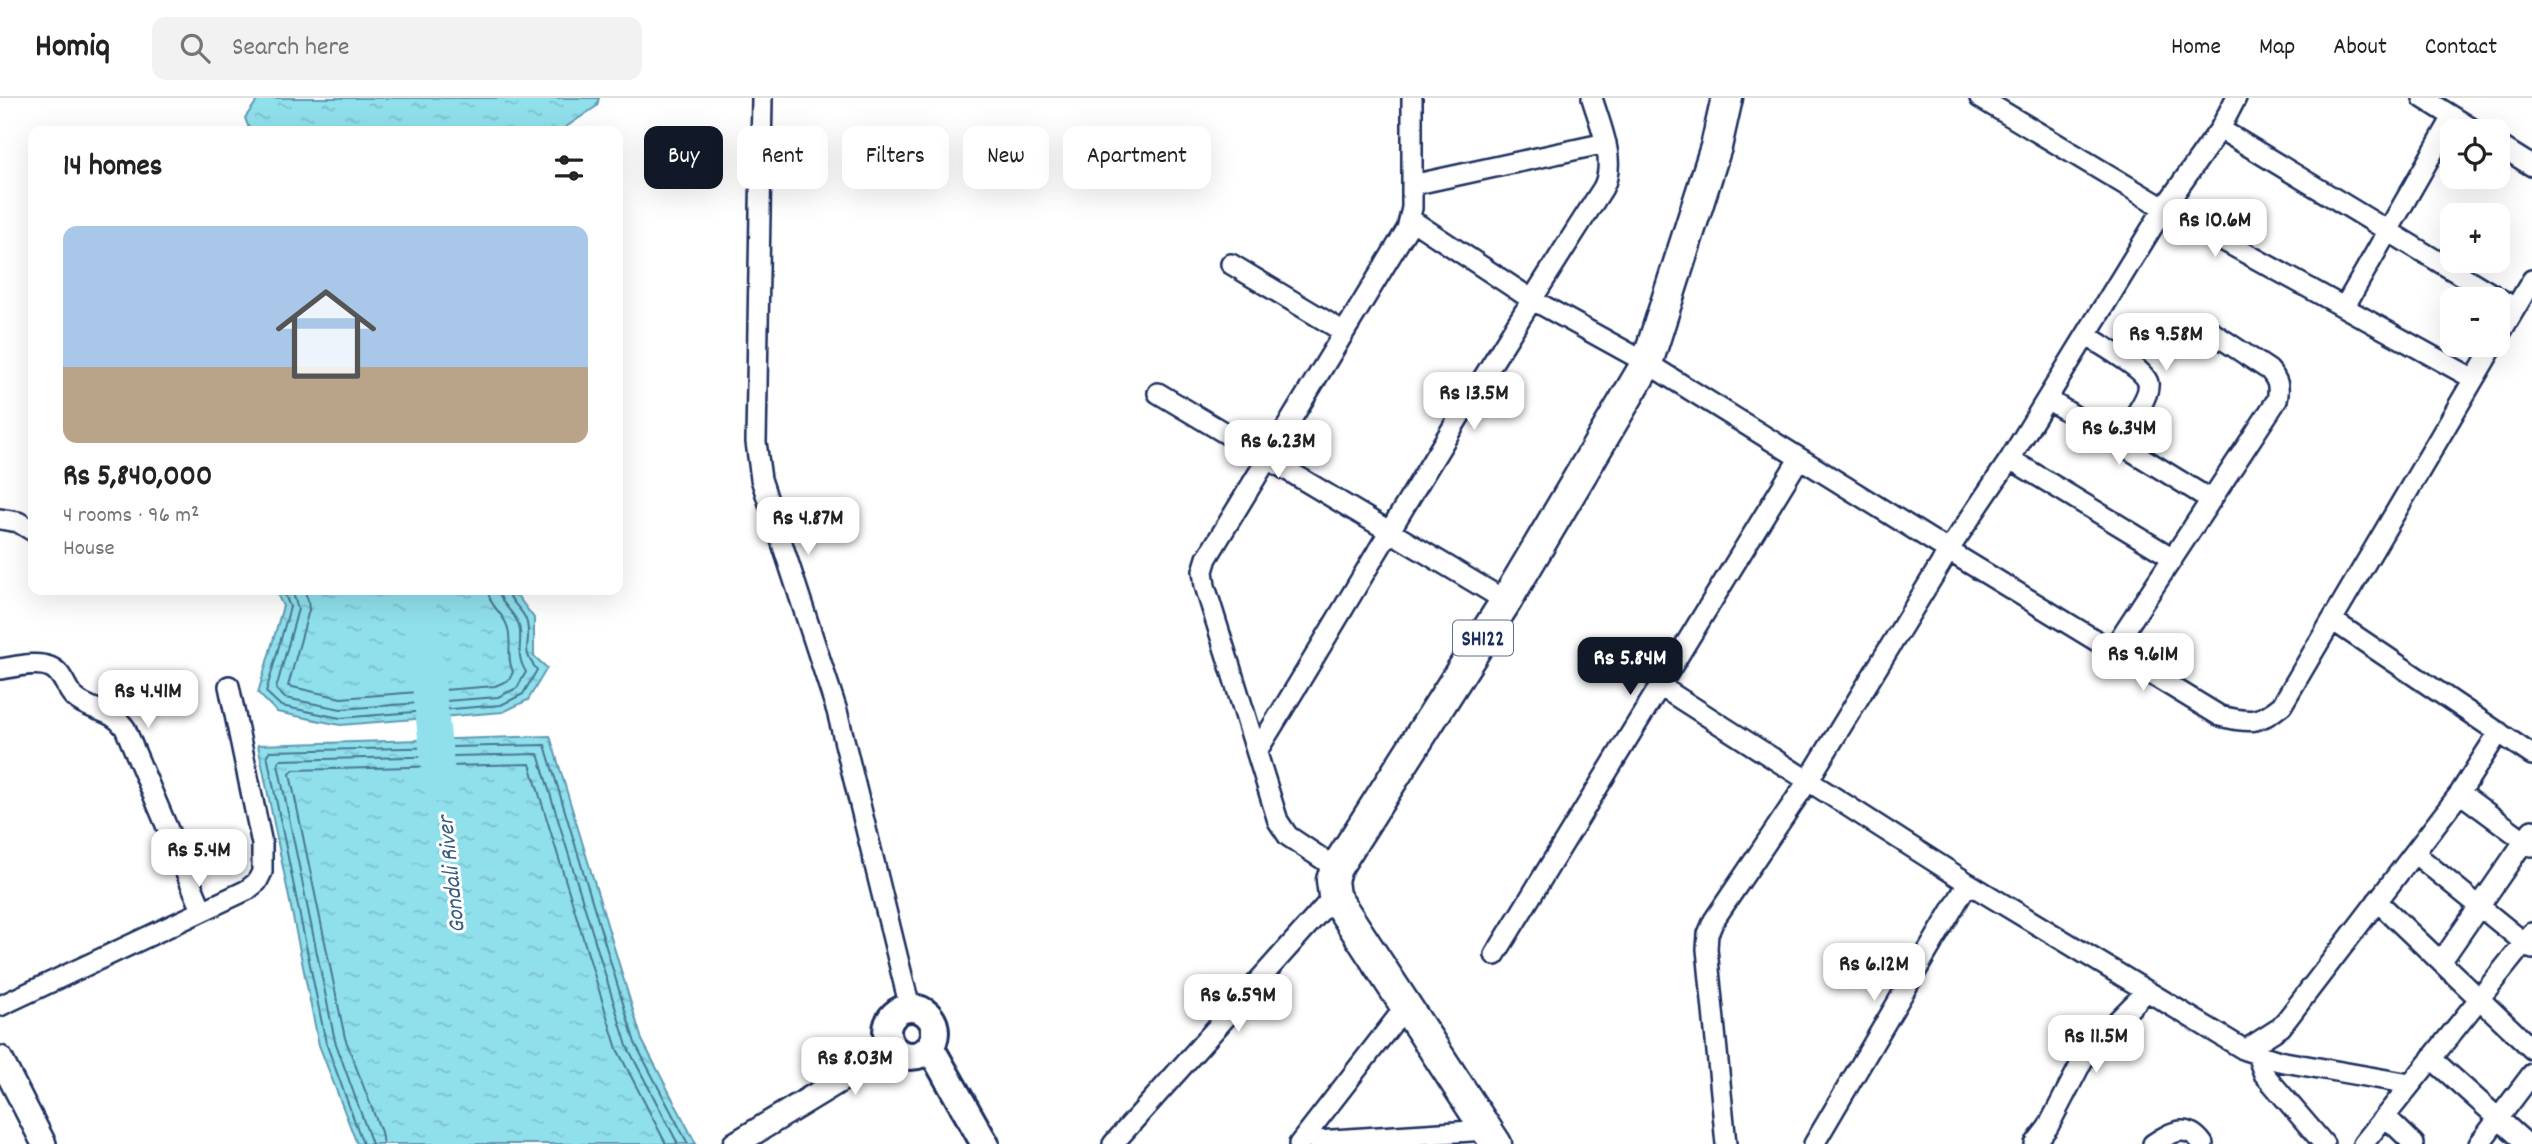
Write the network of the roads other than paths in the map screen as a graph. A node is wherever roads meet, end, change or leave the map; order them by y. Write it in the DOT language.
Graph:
graph roads {
  1 [pos="762,98"];
  2 [pos="1412,98"];
  3 [pos="1592,98"];
  4 [pos="1727,98"];
  5 [pos="1980,98"];
  6 [pos="2236,98"];
  7 [pos="2423,98"];
  8 [pos="2453,117"];
  9 [pos="2456,119"];
  10 [pos="2220,129"];
  11 [pos="1606,143"];
  12 [pos="2510,152"];
  13 [pos="2532,166"];
  14 [pos="1412,185"];
  15 [pos="2164,208"];
  16 [pos="1410,219"];
  17 [pos="2388,230"];
  18 [pos="1231,264"];
  19 [pos="2532,280"];
  20 [pos="1531,299"];
  21 [pos="2345,306"];
  22 [pos="2515,308"];
  23 [pos="2510,317"];
  24 [pos="2198,323"];
  25 [pos="1344,332"];
  26 [pos="2086,335"];
  27 [pos="2487,357"];
  28 [pos="1647,363"];
  29 [pos="2474,379"];
  30 [pos="1158,393"];
  31 [pos="2047,399"];
  32 [pos="2117,442"];
  33 [pos="1268,458"];
  34 [pos="1799,459"];
  35 [pos="2010,459"];
  36 [pos="2211,500"];
  37 [pos="0,519"];
  38 [pos="28,528"];
  39 [pos="1389,531"];
  40 [pos="1949,551"];
  41 [pos="2173,558"];
  42 [pos="1506,601"];
  43 [pos="2332,620"];
  44 [pos="2112,650"];
  45 [pos="0,669"];
  46 [pos="229,685"];
  47 [pos="1660,686"];
  48 [pos="2499,732"];
  49 [pos="1257,751"];
  50 [pos="2532,755"];
  51 [pos="1808,781"];
  52 [pos="2460,793"];
  53 [pos="2530,839"];
  54 [pos="2414,853"];
  55 [pos="1335,882"];
  56 [pos="1968,883"];
  57 [pos="2377,901"];
  58 [pos="2480,905"];
  59 [pos="202,910"];
  60 [pos="2529,941"];
  61 [pos="1495,955"];
  62 [pos="2441,962"];
  63 [pos="2146,992"];
  64 [pos="2480,999"];
  65 [pos="0,1006"];
  66 [pos="1406,1006"];
  67 [pos="910,1008"];
  68 [pos="930,1047"];
  69 [pos="893,1048"];
  70 [pos="2532,1048"];
  71 [pos="2251,1053"];
  72 [pos="0,1058"];
  73 [pos="2431,1058"];
  74 [pos="2532,1074"];
  75 [pos="2410,1084"];
  76 [pos="2385,1116"];
  77 [pos="2498,1118"];
  78 [pos="1491,1137"];
  79 [pos="1312,1138"];
  80 [pos="1436,1139"];
  81 [pos="44,1144"];
  82 [pos="735,1144"];
  83 [pos="985,1144"];
  84 [pos="1113,1144"];
  85 [pos="1726,1144"];
  86 [pos="1814,1144"];
  87 [pos="2035,1144"];
  88 [pos="2153,1144"];
  89 [pos="2203,1144"];
  90 [pos="2324,1144"];
  91 [pos="2362,1144"];
  92 [pos="2414,1144"];
  93 [pos="2479,1144"];
  94 [pos="2527,1144"];
  1 -- 67 [label="street"];
  2 -- 14 [label="street"];
  3 -- 11 [label="street"];
  4 -- 28 [label="main road, SH122"];
  5 -- 15 [label="street"];
  6 -- 10 [label="street"];
  7 -- 8 [label="street"];
  8 -- 9 [label="street"];
  8 -- 17 [label="street"];
  10 -- 15 [label="street"];
  10 -- 17 [label="street"];
  11 -- 14 [label="street"];
  11 -- 20 [label="street"];
  12 -- 13 [label="street"];
  14 -- 16 [label="street"];
  15 -- 21 [label="street"];
  15 -- 26 [label="street"];
  16 -- 20 [label="street"];
  16 -- 25 [label="street"];
  17 -- 21 [label="street"];
  17 -- 22 [label="street"];
  18 -- 25 [label="street"];
  19 -- 22 [label="street"];
  20 -- 28 [label="street"];
  20 -- 39 [label="street"];
  21 -- 29 [label="street"];
  22 -- 23 [label="street"];
  24 -- 36 [label="street"];
  25 -- 33 [label="street"];
  26 -- 31 [label="street"];
  26 -- 32 [label="street"];
  27 -- 29 [label="street"];
  28 -- 34 [label="street"];
  28 -- 42 [label="main road, SH122"];
  29 -- 43 [label="street"];
  30 -- 33 [label="street"];
  31 -- 32 [label="street"];
  31 -- 35 [label="street"];
  32 -- 36 [label="street"];
  33 -- 39 [label="street"];
  33 -- 49 [label="street"];
  34 -- 40 [label="street"];
  34 -- 47 [label="street"];
  35 -- 40 [label="street"];
  35 -- 41 [label="street"];
  36 -- 41 [label="street"];
  37 -- 38 [label="street"];
  39 -- 42 [label="street"];
  39 -- 49 [label="street"];
  40 -- 44 [label="street"];
  40 -- 51 [label="street"];
  41 -- 44 [label="street"];
  42 -- 55 [label="main road, SH122"];
  43 -- 44 [label="street"];
  43 -- 48 [label="street"];
  45 -- 59 [label="street"];
  46 -- 59 [label="street"];
  47 -- 51 [label="street"];
  47 -- 61 [label="street"];
  48 -- 50 [label="street"];
  48 -- 52 [label="street"];
  49 -- 55 [label="street"];
  51 -- 56 [label="street"];
  51 -- 85 [label="street"];
  52 -- 53 [label="street"];
  52 -- 54 [label="street"];
  53 -- 58 [label="street"];
  54 -- 57 [label="street"];
  54 -- 58 [label="street"];
  55 -- 66 [label="main road"];
  55 -- 84 [label="street"];
  56 -- 63 [label="street"];
  56 -- 86 [label="street"];
  57 -- 62 [label="street"];
  57 -- 71 [label="street"];
  58 -- 60 [label="street"];
  58 -- 62 [label="street"];
  59 -- 65 [label="street"];
  60 -- 64 [label="street"];
  62 -- 64 [label="street"];
  63 -- 71 [label="street"];
  63 -- 87 [label="street"];
  64 -- 70 [label="street"];
  64 -- 73 [label="street"];
  66 -- 78 [label="main road"];
  66 -- 79 [label="street"];
  67 -- 68 [label="main road"];
  67 -- 69 [label="main road"];
  68 -- 69 [label="main road"];
  68 -- 83 [label="main road"];
  69 -- 82 [label="street"];
  71 -- 75 [label="street"];
  71 -- 90 [label="street"];
  72 -- 81 [label="street"];
  73 -- 75 [label="street"];
  73 -- 77 [label="street"];
  74 -- 77 [label="street"];
  75 -- 76 [label="street"];
  76 -- 91 [label="street"];
  76 -- 92 [label="street"];
  77 -- 93 [label="street"];
  77 -- 94 [label="street"];
  78 -- 80 [label="street"];
  79 -- 80 [label="street"];
  88 -- 89 [label="street"];
}
